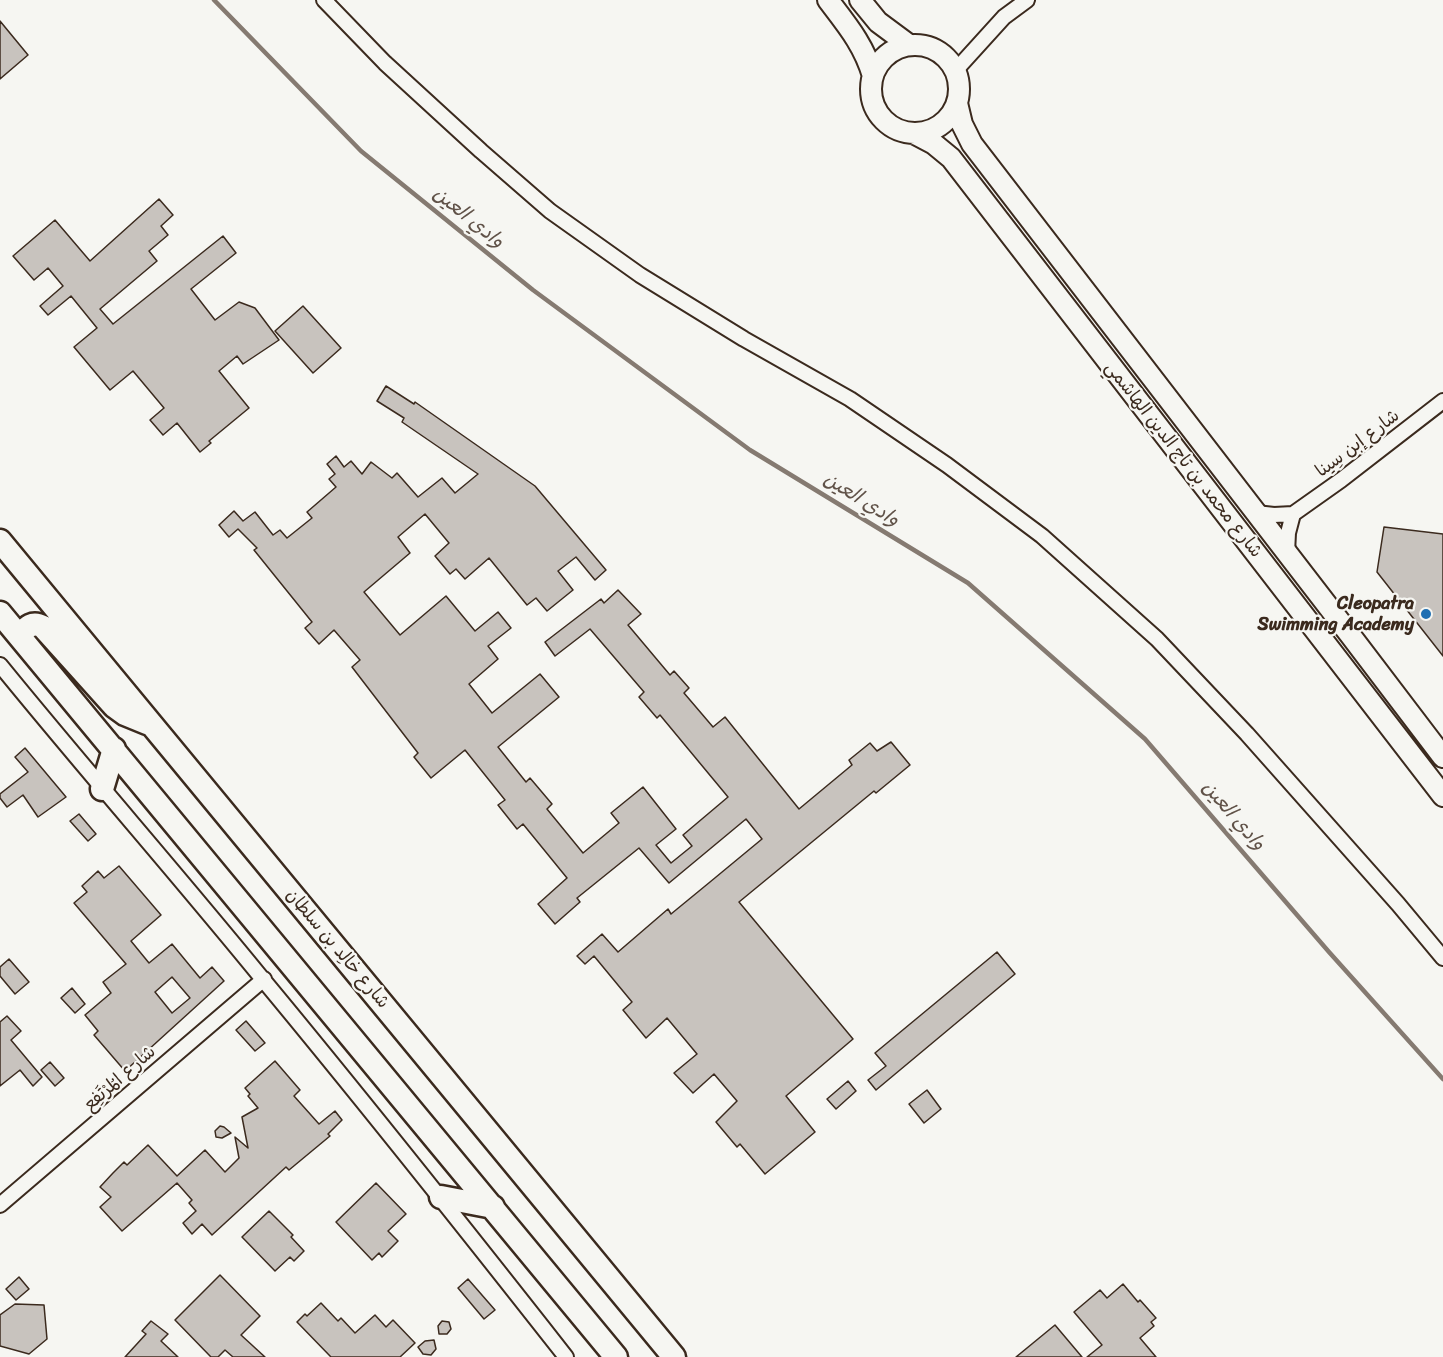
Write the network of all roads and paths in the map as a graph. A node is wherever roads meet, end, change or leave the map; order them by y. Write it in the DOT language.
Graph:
graph roads {
  1 [pos="324,0"];
  2 [pos="828,0"];
  3 [pos="860,0"];
  4 [pos="1027,0"];
  5 [pos="909,45"];
  6 [pos="954,71"];
  7 [pos="873,75"];
  8 [pos="957,103"];
  9 [pos="915,134"];
  10 [pos="1443,401"];
  11 [pos="1256,513"];
  12 [pos="1293,514"];
  13 [pos="0,541"];
  14 [pos="1287,553"];
  15 [pos="0,613"];
  16 [pos="20,635"];
  17 [pos="0,665"];
  18 [pos="152,724"];
  19 [pos="114,749"];
  20 [pos="1443,757"];
  21 [pos="102,789"];
  22 [pos="1443,796"];
  23 [pos="1443,958"];
  24 [pos="264,980"];
  25 [pos="3,1197"];
  26 [pos="441,1197"];
  27 [pos="493,1207"];
  28 [pos="566,1357"];
  29 [pos="616,1357"];
  30 [pos="674,1357"];
  1 -- 23 [label="street"];
  2 -- 7 [label="street"];
  3 -- 5 [label="street"];
  4 -- 6 [label="street"];
  5 -- 6 [label="street"];
  5 -- 7 [label="street"];
  6 -- 8 [label="street"];
  7 -- 9 [label="street"];
  8 -- 9 [label="street"];
  8 -- 11 [label="street, شارع محمد بن تاج الدين الهاشمي"];
  9 -- 22 [label="street, شارع محمد بن تاج الدين الهاشمي"];
  10 -- 12 [label="street, شارع إبن سِينا"];
  11 -- 12 [label="street"];
  11 -- 14 [label="street, شارع محمد بن تاج الدين الهاشمي"];
  12 -- 14 [label="street"];
  13 -- 18 [label="main road, شارع خالِد بن سلطان"];
  14 -- 20 [label="street, شارع محمد بن تاج الدين الهاشمي"];
  15 -- 16 [label="main road"];
  16 -- 18 [label="main road"];
  16 -- 19 [label="main road"];
  17 -- 21 [label="street"];
  18 -- 30 [label="main road, شارع خالِد بن سلطان"];
  19 -- 21 [label="main road"];
  19 -- 27 [label="main road"];
  21 -- 24 [label="street"];
  24 -- 25 [label="street, شارع المُرْتَفِع"];
  24 -- 26 [label="street"];
  26 -- 27 [label="main road"];
  26 -- 28 [label="street"];
  27 -- 29 [label="main road"];
}
